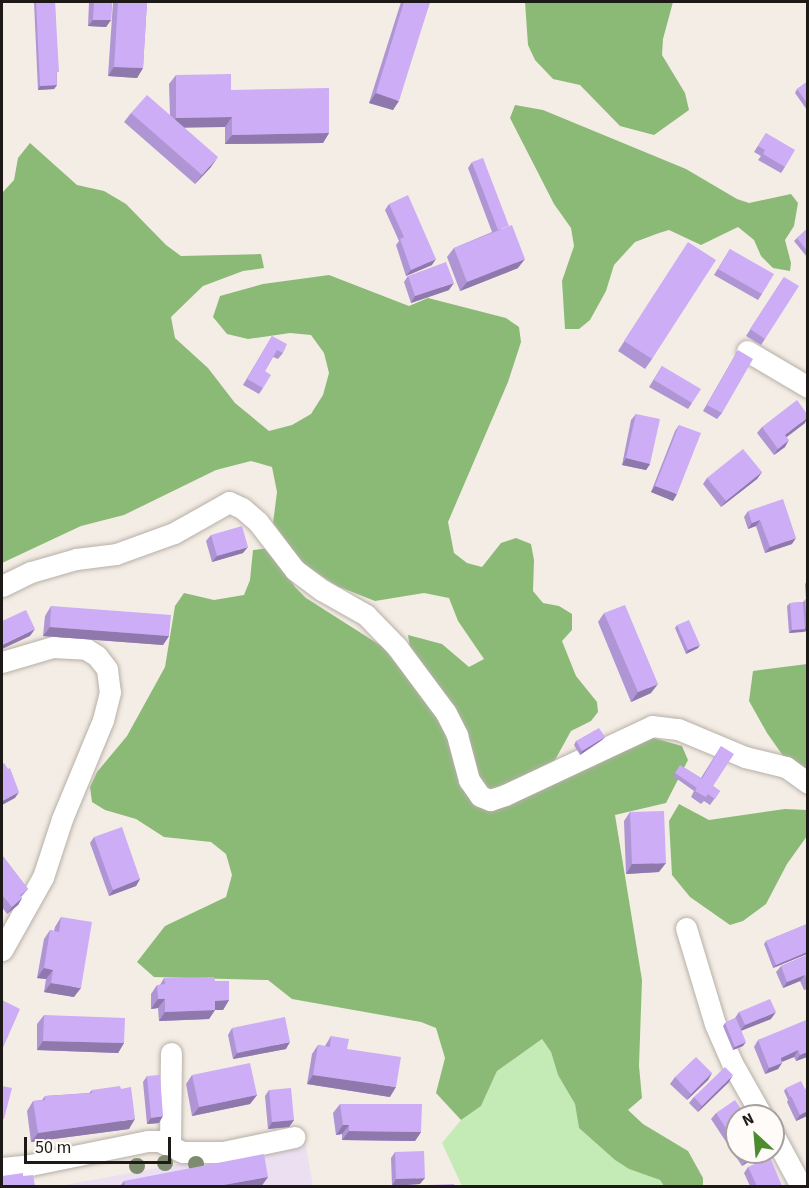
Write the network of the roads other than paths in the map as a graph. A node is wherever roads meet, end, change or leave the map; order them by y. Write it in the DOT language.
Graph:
graph roads {
  1 [pos="747,351"];
  2 [pos="807,387"];
  3 [pos="2,586"];
  4 [pos="2,662"];
  5 [pos="807,783"];
  6 [pos="687,928"];
  7 [pos="2,950"];
  8 [pos="171,1053"];
  9 [pos="755,1104"];
  10 [pos="294,1137"];
  11 [pos="170,1146"];
  12 [pos="785,1156"];
  13 [pos="2,1168"];
  14 [pos="801,1186"];
  1 -- 2 [label="street"];
  3 -- 5 [label="street"];
  4 -- 7 [label="street"];
  6 -- 9 [label="street"];
  8 -- 11 [label="street"];
  10 -- 11 [label="street"];
  11 -- 13 [label="street"];
  12 -- 14 [label="street"];
}
